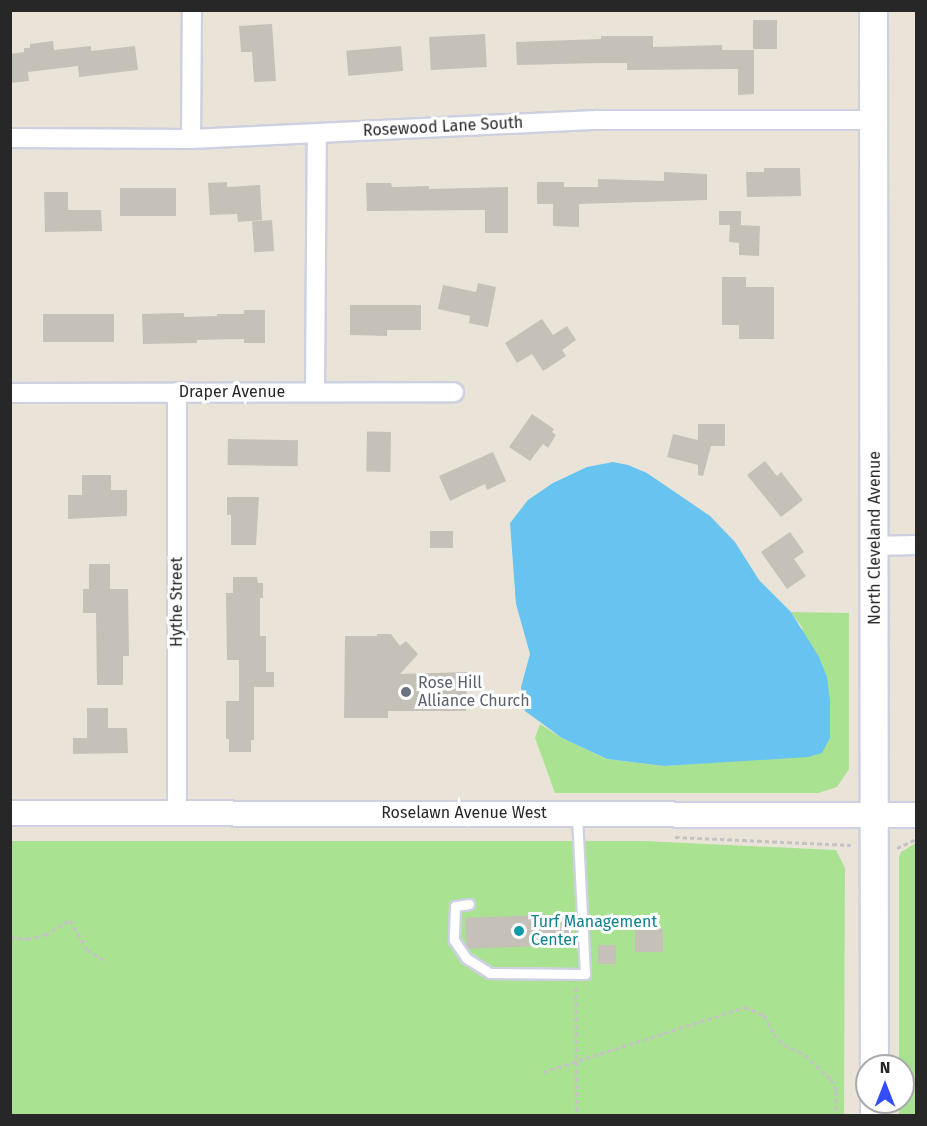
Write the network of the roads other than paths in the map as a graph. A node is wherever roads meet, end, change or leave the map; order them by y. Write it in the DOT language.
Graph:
graph roads {
  1 [pos="192,10"];
  2 [pos="873,10"];
  3 [pos="875,120"];
  4 [pos="317,133"];
  5 [pos="10,138"];
  6 [pos="191,139"];
  7 [pos="177,392"];
  8 [pos="315,392"];
  9 [pos="454,392"];
  10 [pos="10,393"];
  11 [pos="916,545"];
  12 [pos="875,546"];
  13 [pos="177,812"];
  14 [pos="10,813"];
  15 [pos="577,813"];
  16 [pos="874,815"];
  17 [pos="916,815"];
  18 [pos="469,904"];
  19 [pos="874,1054"];
  1 -- 6 [label="street"];
  2 -- 3 [label="main road, North Cleveland Avenue"];
  3 -- 4 [label="street, Rosewood Lane South"];
  3 -- 12 [label="main road, North Cleveland Avenue"];
  4 -- 6 [label="street, Rosewood Lane South"];
  4 -- 8 [label="street"];
  5 -- 6 [label="street, Rosewood Lane South"];
  7 -- 8 [label="street, Draper Avenue"];
  7 -- 10 [label="street, Draper Avenue"];
  7 -- 13 [label="street, Hythe Street"];
  8 -- 9 [label="street, Draper Avenue"];
  11 -- 12 [label="street"];
  12 -- 16 [label="main road, North Cleveland Avenue"];
  13 -- 14 [label="street, Roselawn Avenue West"];
  13 -- 15 [label="street, Roselawn Avenue West"];
  15 -- 16 [label="street, Roselawn Avenue West"];
  15 -- 18 [label="lane"];
  16 -- 17 [label="street, Roselawn Avenue West"];
  16 -- 19 [label="main road, North Cleveland Avenue"];
}
